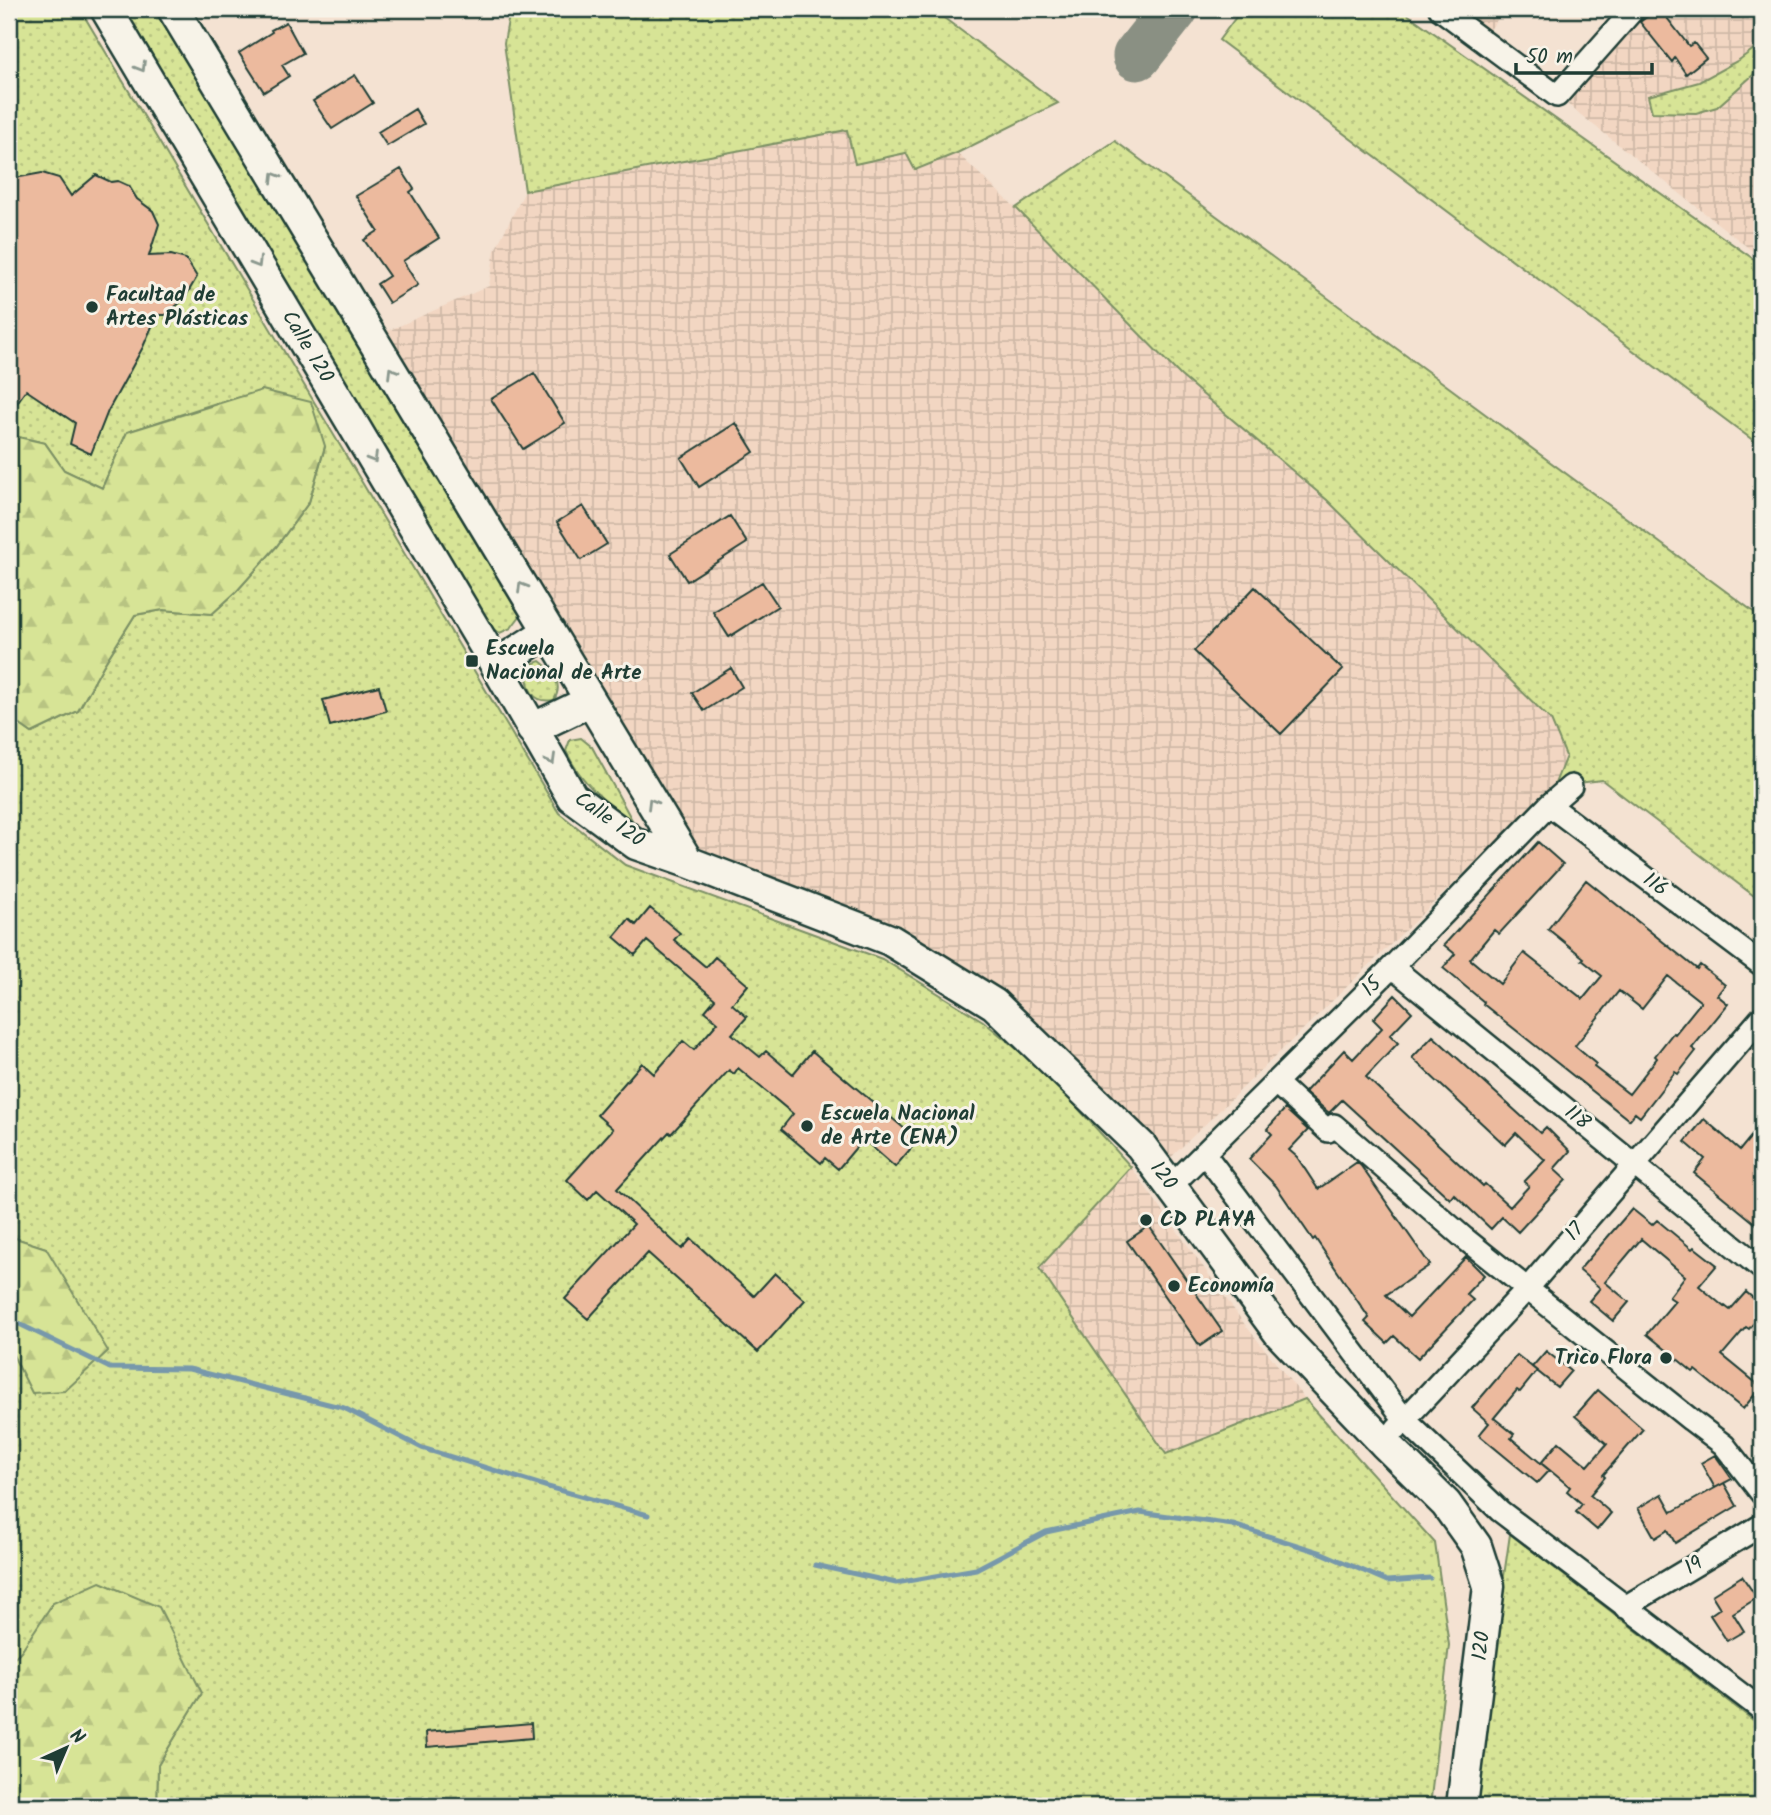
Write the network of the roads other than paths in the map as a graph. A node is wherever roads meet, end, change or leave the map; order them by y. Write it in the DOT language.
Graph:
graph roads {
  1 [pos="106,9"];
  2 [pos="173,9"];
  3 [pos="1440,9"];
  4 [pos="1634,9"];
  5 [pos="549,631"];
  6 [pos="496,665"];
  7 [pos="590,701"];
  8 [pos="532,729"];
  9 [pos="1571,786"];
  10 [pos="1549,805"];
  11 [pos="688,862"];
  12 [pos="1762,965"];
  13 [pos="1392,967"];
  14 [pos="1762,1017"];
  15 [pos="1275,1082"];
  16 [pos="1204,1153"];
  17 [pos="1634,1164"];
  18 [pos="1171,1186"];
  19 [pos="1762,1269"];
  20 [pos="1527,1289"];
  21 [pos="1405,1420"];
  22 [pos="1384,1443"];
  23 [pos="1762,1493"];
  24 [pos="1762,1525"];
  25 [pos="1625,1607"];
  26 [pos="1762,1710"];
  27 [pos="1462,1806"];
  1 -- 6 [label="main road, Calle 120, one-way"];
  5 -- 2 [label="main road, Calle 120, one-way"];
  3 -- 4 [label="street"];
  5 -- 6 [label="main road"];
  5 -- 7 [label="main road, Calle 120"];
  6 -- 8 [label="main road, Calle 120"];
  7 -- 8 [label="main road"];
  11 -- 7 [label="main road, Calle 120, one-way"];
  8 -- 11 [label="main road, Calle 120, one-way"];
  9 -- 10 [label="street, 15"];
  10 -- 12 [label="street, 116"];
  10 -- 13 [label="street, 15"];
  11 -- 18 [label="main road, 120"];
  13 -- 15 [label="street, 15"];
  13 -- 17 [label="street, 118"];
  14 -- 17 [label="street, 17"];
  15 -- 16 [label="street, 15"];
  15 -- 20 [label="street"];
  16 -- 18 [label="street, 15"];
  16 -- 21 [label="street"];
  17 -- 19 [label="street, 118"];
  17 -- 20 [label="street, 17"];
  18 -- 22 [label="main road, 120"];
  20 -- 21 [label="street, 17"];
  20 -- 23 [label="street"];
  21 -- 22 [label="street, 17"];
  21 -- 25 [label="street"];
  22 -- 27 [label="main road, 120"];
  24 -- 25 [label="street, 19"];
  25 -- 26 [label="street"];
}
